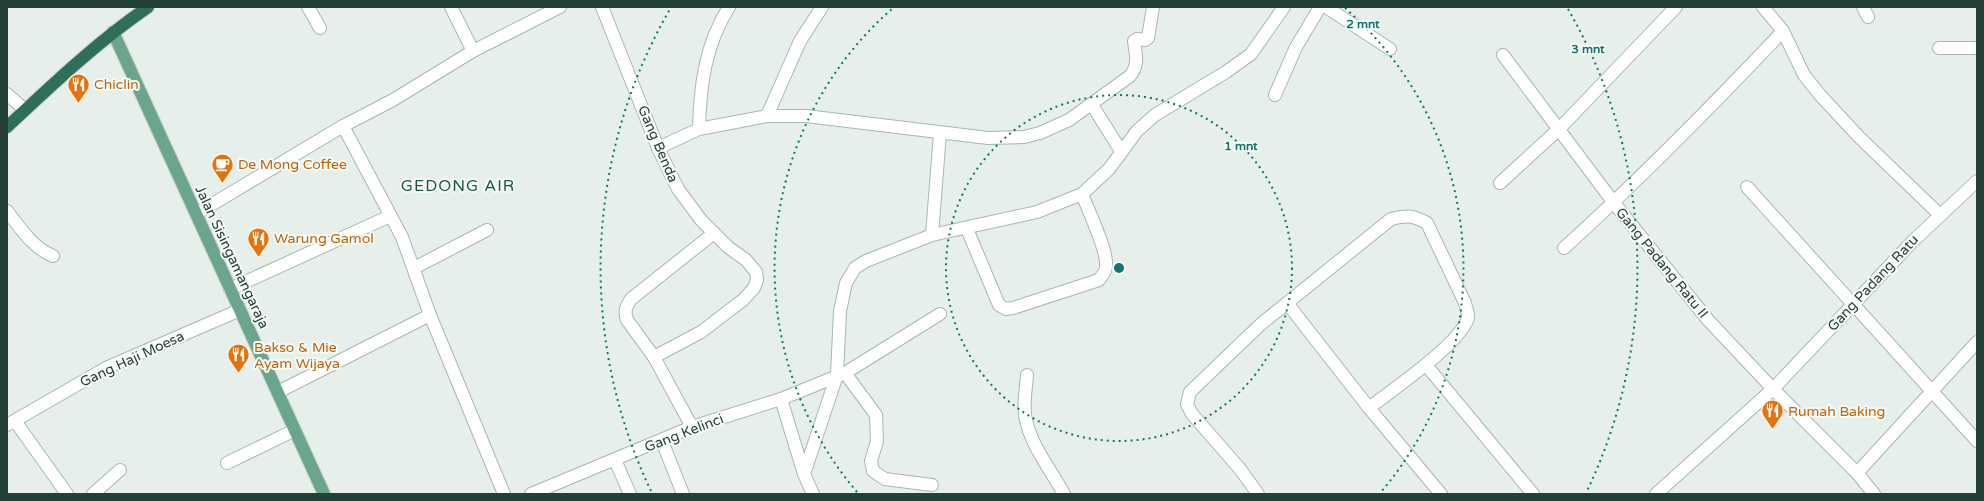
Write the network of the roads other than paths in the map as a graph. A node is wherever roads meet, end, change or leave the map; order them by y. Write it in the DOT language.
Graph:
graph roads {
  1 [pos="148,7"];
  2 [pos="308,7"];
  3 [pos="451,7"];
  4 [pos="560,7"];
  5 [pos="602,7"];
  6 [pos="729,7"];
  7 [pos="822,7"];
  8 [pos="1153,7"];
  9 [pos="1284,7"];
  10 [pos="1320,7"];
  11 [pos="1326,7"];
  12 [pos="1676,7"];
  13 [pos="1764,7"];
  14 [pos="320,28"];
  15 [pos="1783,31"];
  16 [pos="113,32"];
  17 [pos="1939,48"];
  18 [pos="1977,48"];
  19 [pos="1390,49"];
  20 [pos="473,51"];
  21 [pos="1503,55"];
  22 [pos="7,94"];
  23 [pos="1275,95"];
  24 [pos="1092,105"];
  25 [pos="25,110"];
  26 [pos="767,116"];
  27 [pos="343,126"];
  28 [pos="7,128"];
  29 [pos="1560,128"];
  30 [pos="699,130"];
  31 [pos="940,133"];
  32 [pos="658,148"];
  33 [pos="1121,151"];
  34 [pos="1977,181"];
  35 [pos="1500,183"];
  36 [pos="1747,188"];
  37 [pos="1082,194"];
  38 [pos="1614,203"];
  39 [pos="7,211"];
  40 [pos="196,214"];
  41 [pos="1940,214"];
  42 [pos="390,216"];
  43 [pos="967,229"];
  44 [pos="487,230"];
  45 [pos="714,233"];
  46 [pos="932,235"];
  47 [pos="1564,248"];
  48 [pos="54,256"];
  49 [pos="414,268"];
  50 [pos="230,289"];
  51 [pos="1287,303"];
  52 [pos="1854,304"];
  53 [pos="240,310"];
  54 [pos="940,314"];
  55 [pos="430,315"];
  56 [pos="1977,342"];
  57 [pos="654,357"];
  58 [pos="1426,365"];
  59 [pos="841,374"];
  60 [pos="1027,375"];
  61 [pos="1773,389"];
  62 [pos="278,392"];
  63 [pos="1931,392"];
  64 [pos="781,399"];
  65 [pos="1369,408"];
  66 [pos="11,423"];
  67 [pos="692,427"];
  68 [pos="295,430"];
  69 [pos="662,441"];
  70 [pos="1977,441"];
  71 [pos="615,460"];
  72 [pos="227,463"];
  73 [pos="120,470"];
  74 [pos="1857,473"];
  75 [pos="804,474"];
  76 [pos="932,486"];
  77 [pos="67,494"];
  78 [pos="93,494"];
  79 [pos="324,494"];
  80 [pos="504,494"];
  81 [pos="531,494"];
  82 [pos="630,494"];
  83 [pos="683,494"];
  84 [pos="813,494"];
  85 [pos="1064,494"];
  86 [pos="1258,494"];
  87 [pos="1441,494"];
  88 [pos="1533,494"];
  89 [pos="1656,494"];
  90 [pos="1874,494"];
  1 -- 16 [label="highway"];
  2 -- 14 [label="street"];
  3 -- 20 [label="street"];
  4 -- 20 [label="street"];
  5 -- 32 [label="street, Gang Benda"];
  6 -- 30 [label="street"];
  7 -- 26 [label="street"];
  8 -- 24 [label="street"];
  9 -- 33 [label="street"];
  10 -- 23 [label="street"];
  11 -- 19 [label="street"];
  12 -- 29 [label="street"];
  13 -- 15 [label="street"];
  15 -- 38 [label="street"];
  15 -- 41 [label="street"];
  16 -- 25 [label="highway"];
  16 -- 40 [label="main road, Jalan Sisingamangaraja"];
  17 -- 18 [label="street"];
  20 -- 27 [label="street"];
  21 -- 29 [label="street, Gang Padang Ratu II"];
  22 -- 25 [label="street"];
  24 -- 31 [label="street"];
  24 -- 33 [label="street"];
  25 -- 28 [label="highway"];
  26 -- 30 [label="street"];
  26 -- 31 [label="street"];
  27 -- 40 [label="street"];
  27 -- 42 [label="street"];
  29 -- 35 [label="street"];
  29 -- 38 [label="street, Gang Padang Ratu II"];
  30 -- 32 [label="street"];
  31 -- 46 [label="street"];
  32 -- 45 [label="street, Gang Benda"];
  33 -- 37 [label="street"];
  34 -- 41 [label="street, Gang Padang Ratu"];
  36 -- 52 [label="street"];
  37 -- 43 [label="street"];
  37 -- 43 [label="street"];
  38 -- 47 [label="street"];
  38 -- 61 [label="street, Gang Padang Ratu II"];
  39 -- 48 [label="street"];
  40 -- 50 [label="main road, Jalan Sisingamangaraja"];
  41 -- 52 [label="street, Gang Padang Ratu"];
  42 -- 49 [label="street"];
  42 -- 50 [label="street"];
  43 -- 46 [label="street"];
  44 -- 49 [label="street"];
  45 -- 57 [label="street"];
  45 -- 57 [label="street, Gang Benda"];
  46 -- 59 [label="street"];
  49 -- 55 [label="street"];
  50 -- 53 [label="main road, Jalan Sisingamangaraja"];
  51 -- 58 [label="street"];
  51 -- 65 [label="street"];
  51 -- 86 [label="street"];
  52 -- 61 [label="street, Gang Padang Ratu"];
  52 -- 63 [label="street"];
  53 -- 62 [label="main road, Jalan Sisingamangaraja"];
  53 -- 66 [label="street, Gang Haji Moesa"];
  54 -- 59 [label="street, Gang Kelinci"];
  55 -- 62 [label="street"];
  55 -- 80 [label="street"];
  56 -- 63 [label="street"];
  57 -- 67 [label="street"];
  58 -- 65 [label="street"];
  58 -- 88 [label="street"];
  59 -- 64 [label="street, Gang Kelinci"];
  59 -- 75 [label="street"];
  59 -- 76 [label="street"];
  60 -- 85 [label="street"];
  61 -- 74 [label="street, Gang Padang Ratu II"];
  61 -- 89 [label="street, Gang Padang Ratu"];
  62 -- 68 [label="main road, Jalan Sisingamangaraja"];
  63 -- 70 [label="street"];
  63 -- 74 [label="street"];
  64 -- 67 [label="street, Gang Kelinci"];
  64 -- 75 [label="street"];
  65 -- 87 [label="street"];
  66 -- 77 [label="street"];
  67 -- 69 [label="street, Gang Kelinci"];
  68 -- 72 [label="street"];
  68 -- 79 [label="main road, Jalan Sisingamangaraja"];
  69 -- 71 [label="street, Gang Kelinci"];
  69 -- 83 [label="street"];
  71 -- 81 [label="street, Gang Kelinci"];
  71 -- 82 [label="street"];
  73 -- 78 [label="street"];
  74 -- 90 [label="street, Gang Padang Ratu II"];
  75 -- 84 [label="street"];
}
